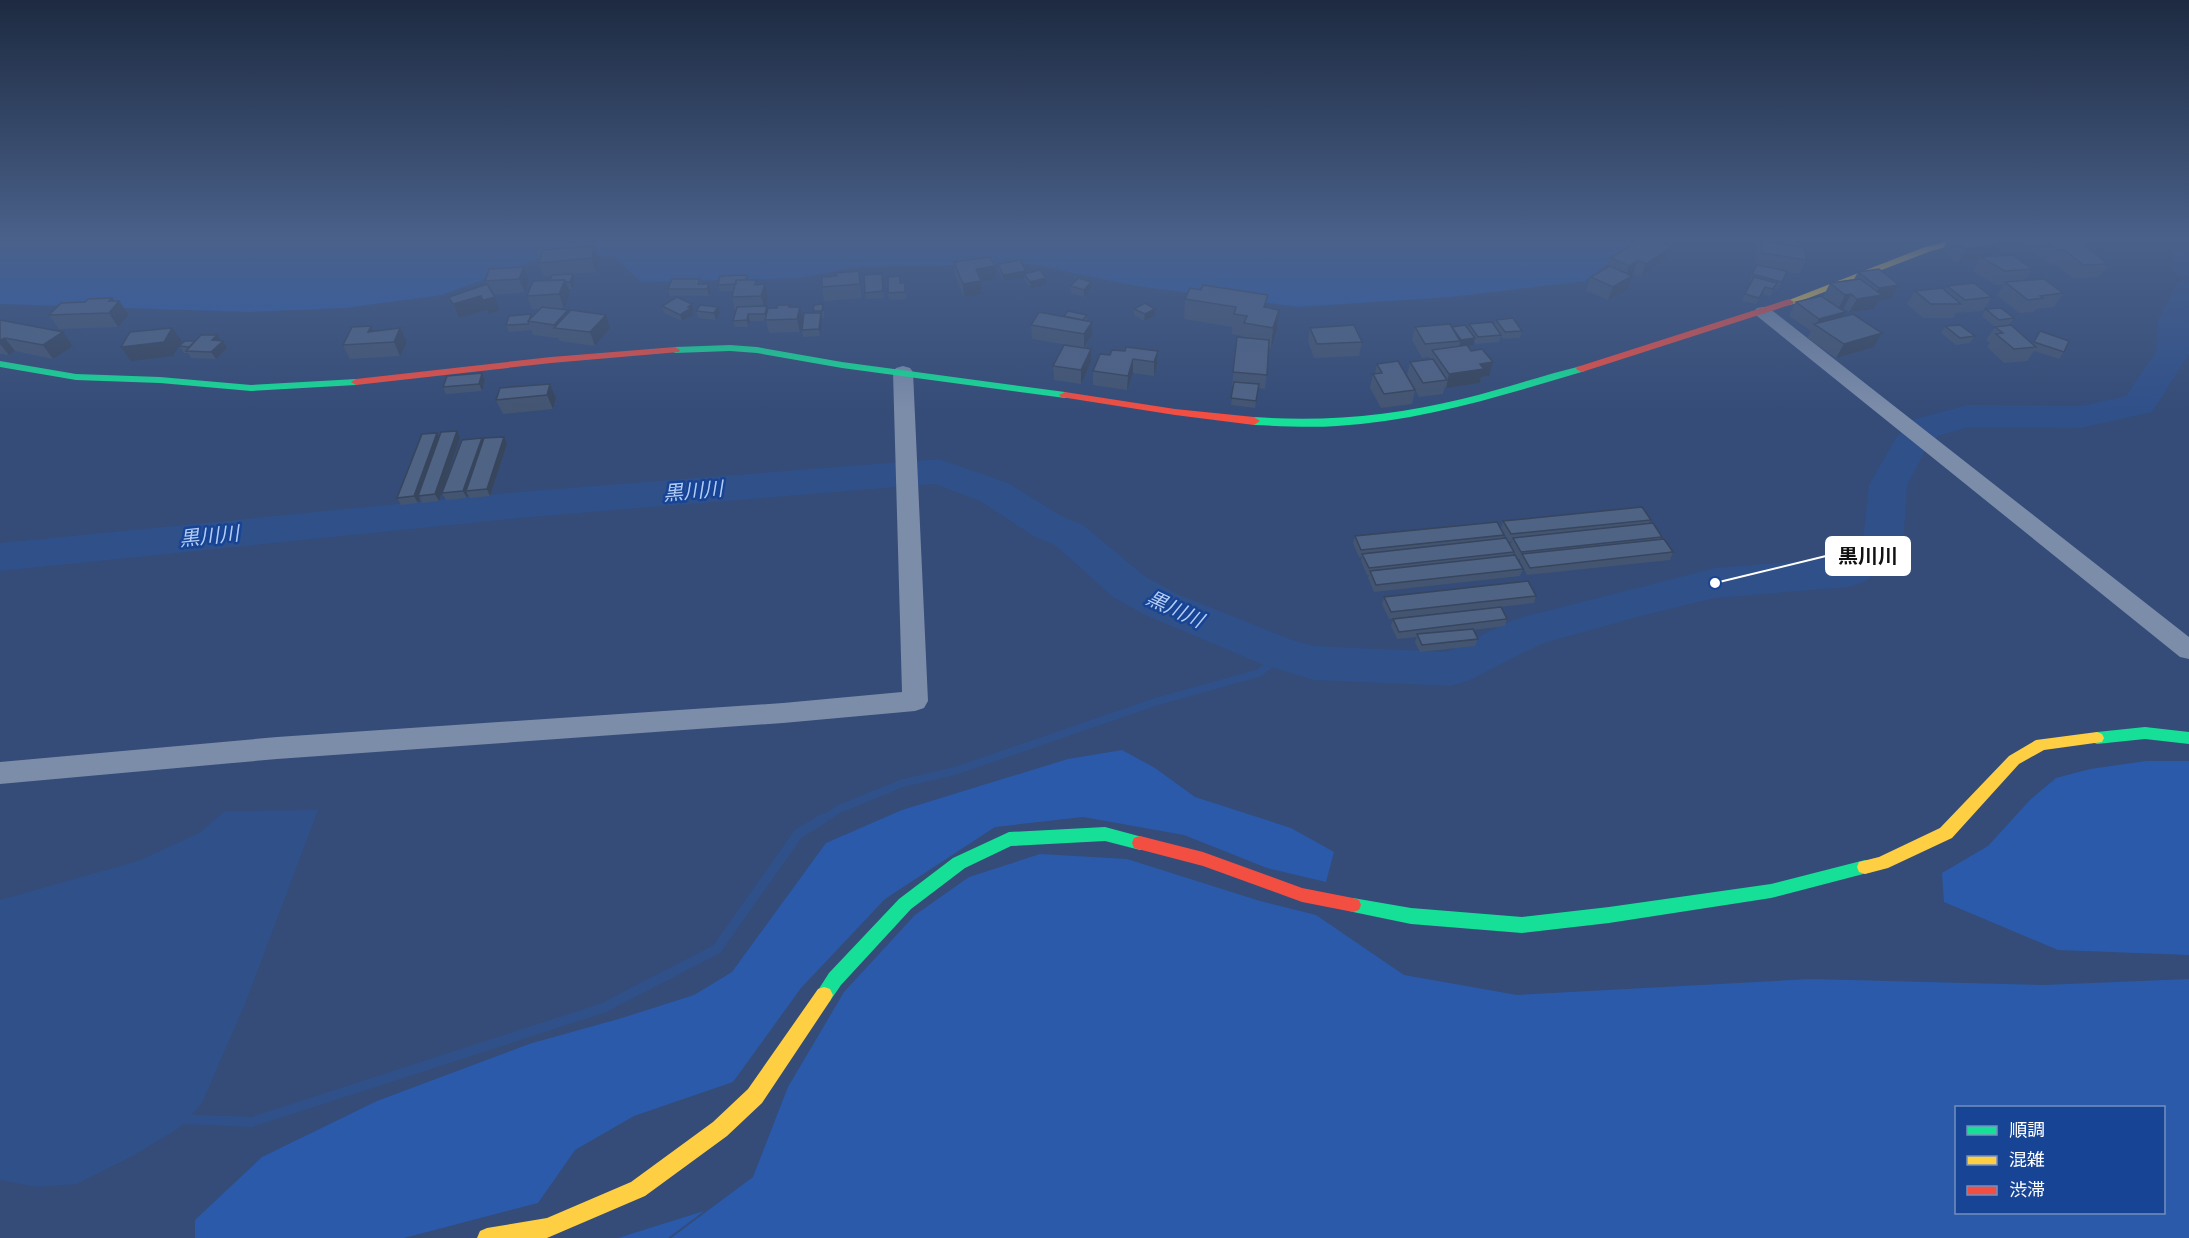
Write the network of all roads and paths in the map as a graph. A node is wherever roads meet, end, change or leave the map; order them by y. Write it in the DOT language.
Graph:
graph roads {
  1 [pos="1803,297"];
  2 [pos="1763,312"];
  3 [pos="0,364"];
  4 [pos="903,372"];
  5 [pos="2189,650"];
  6 [pos="2189,738"];
  7 [pos="0,773"];
  8 [pos="487,1238"];
  1 -- 2 [label="street"];
  2 -- 4 [label="street"];
  2 -- 5 [label="street"];
  3 -- 4 [label="street"];
  4 -- 7 [label="street"];
  6 -- 8 [label="street"];
}
